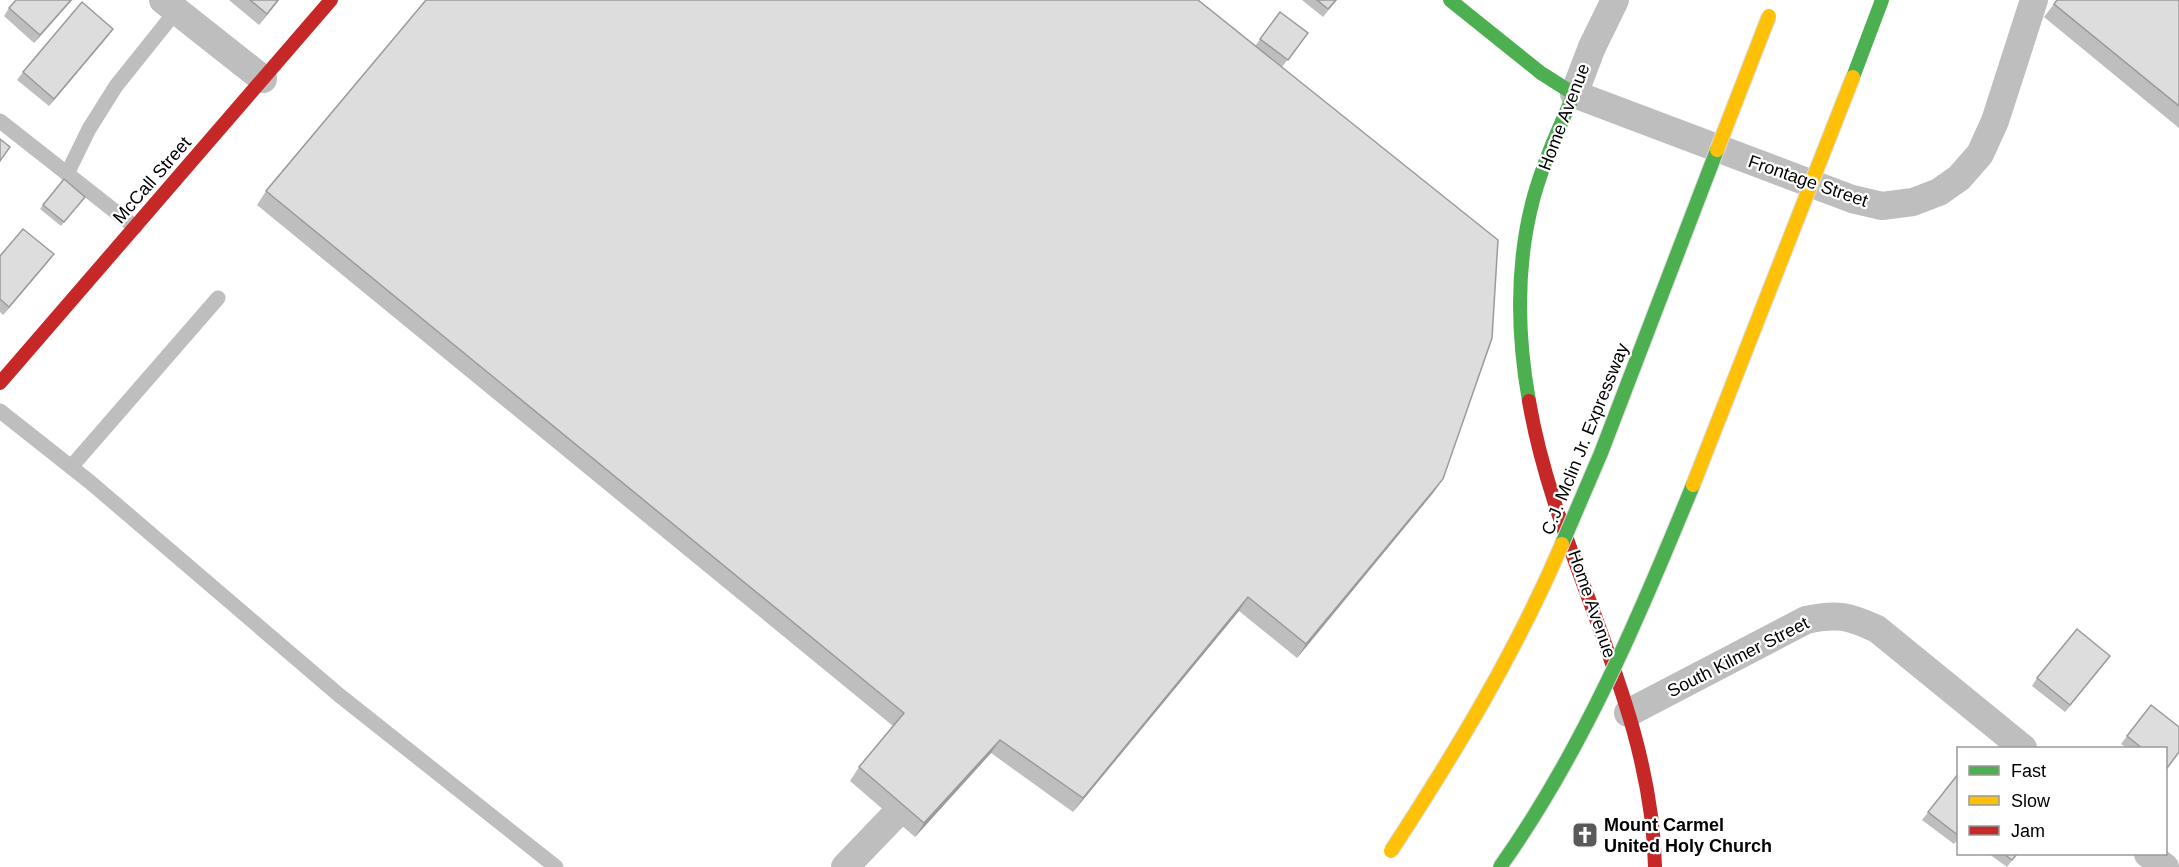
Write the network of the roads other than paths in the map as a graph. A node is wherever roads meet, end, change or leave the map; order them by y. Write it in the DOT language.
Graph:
graph roads {
  1 [pos="331,0"];
  2 [pos="1450,0"];
  3 [pos="1615,0"];
  4 [pos="1775,0"];
  5 [pos="1882,0"];
  6 [pos="2034,0"];
  7 [pos="170,5"];
  8 [pos="263,79"];
  9 [pos="1574,94"];
  10 [pos="0,121"];
  11 [pos="67,174"];
  12 [pos="135,227"];
  13 [pos="218,298"];
  14 [pos="1,379"];
  15 [pos="0,411"];
  16 [pos="71,467"];
  17 [pos="1628,713"];
  18 [pos="2022,747"];
  19 [pos="893,817"];
  20 [pos="1388,855"];
  21 [pos="2149,855"];
  22 [pos="556,867"];
  23 [pos="844,867"];
  24 [pos="1500,867"];
  25 [pos="1655,867"];
  26 [pos="2165,867"];
  1 -- 8 [label="main road, McCall Street"];
  2 -- 9 [label="main road"];
  3 -- 9 [label="street, Home Avenue"];
  4 -- 20 [label="main road, C.J. Mclin Jr. Expressway, bridge"];
  5 -- 24 [label="main road, bridge"];
  6 -- 9 [label="street, Frontage Street"];
  7 -- 8 [label="street"];
  7 -- 11 [label="lane"];
  8 -- 12 [label="main road, McCall Street"];
  9 -- 17 [label="main road, Home Avenue"];
  10 -- 11 [label="lane"];
  11 -- 12 [label="lane"];
  12 -- 14 [label="main road, McCall Street"];
  13 -- 16 [label="lane"];
  15 -- 16 [label="lane"];
  16 -- 22 [label="lane"];
  17 -- 18 [label="street, South Kilmer Street"];
  17 -- 25 [label="main road, Home Avenue"];
  19 -- 23 [label="street"];
  21 -- 26 [label="street"];
}
